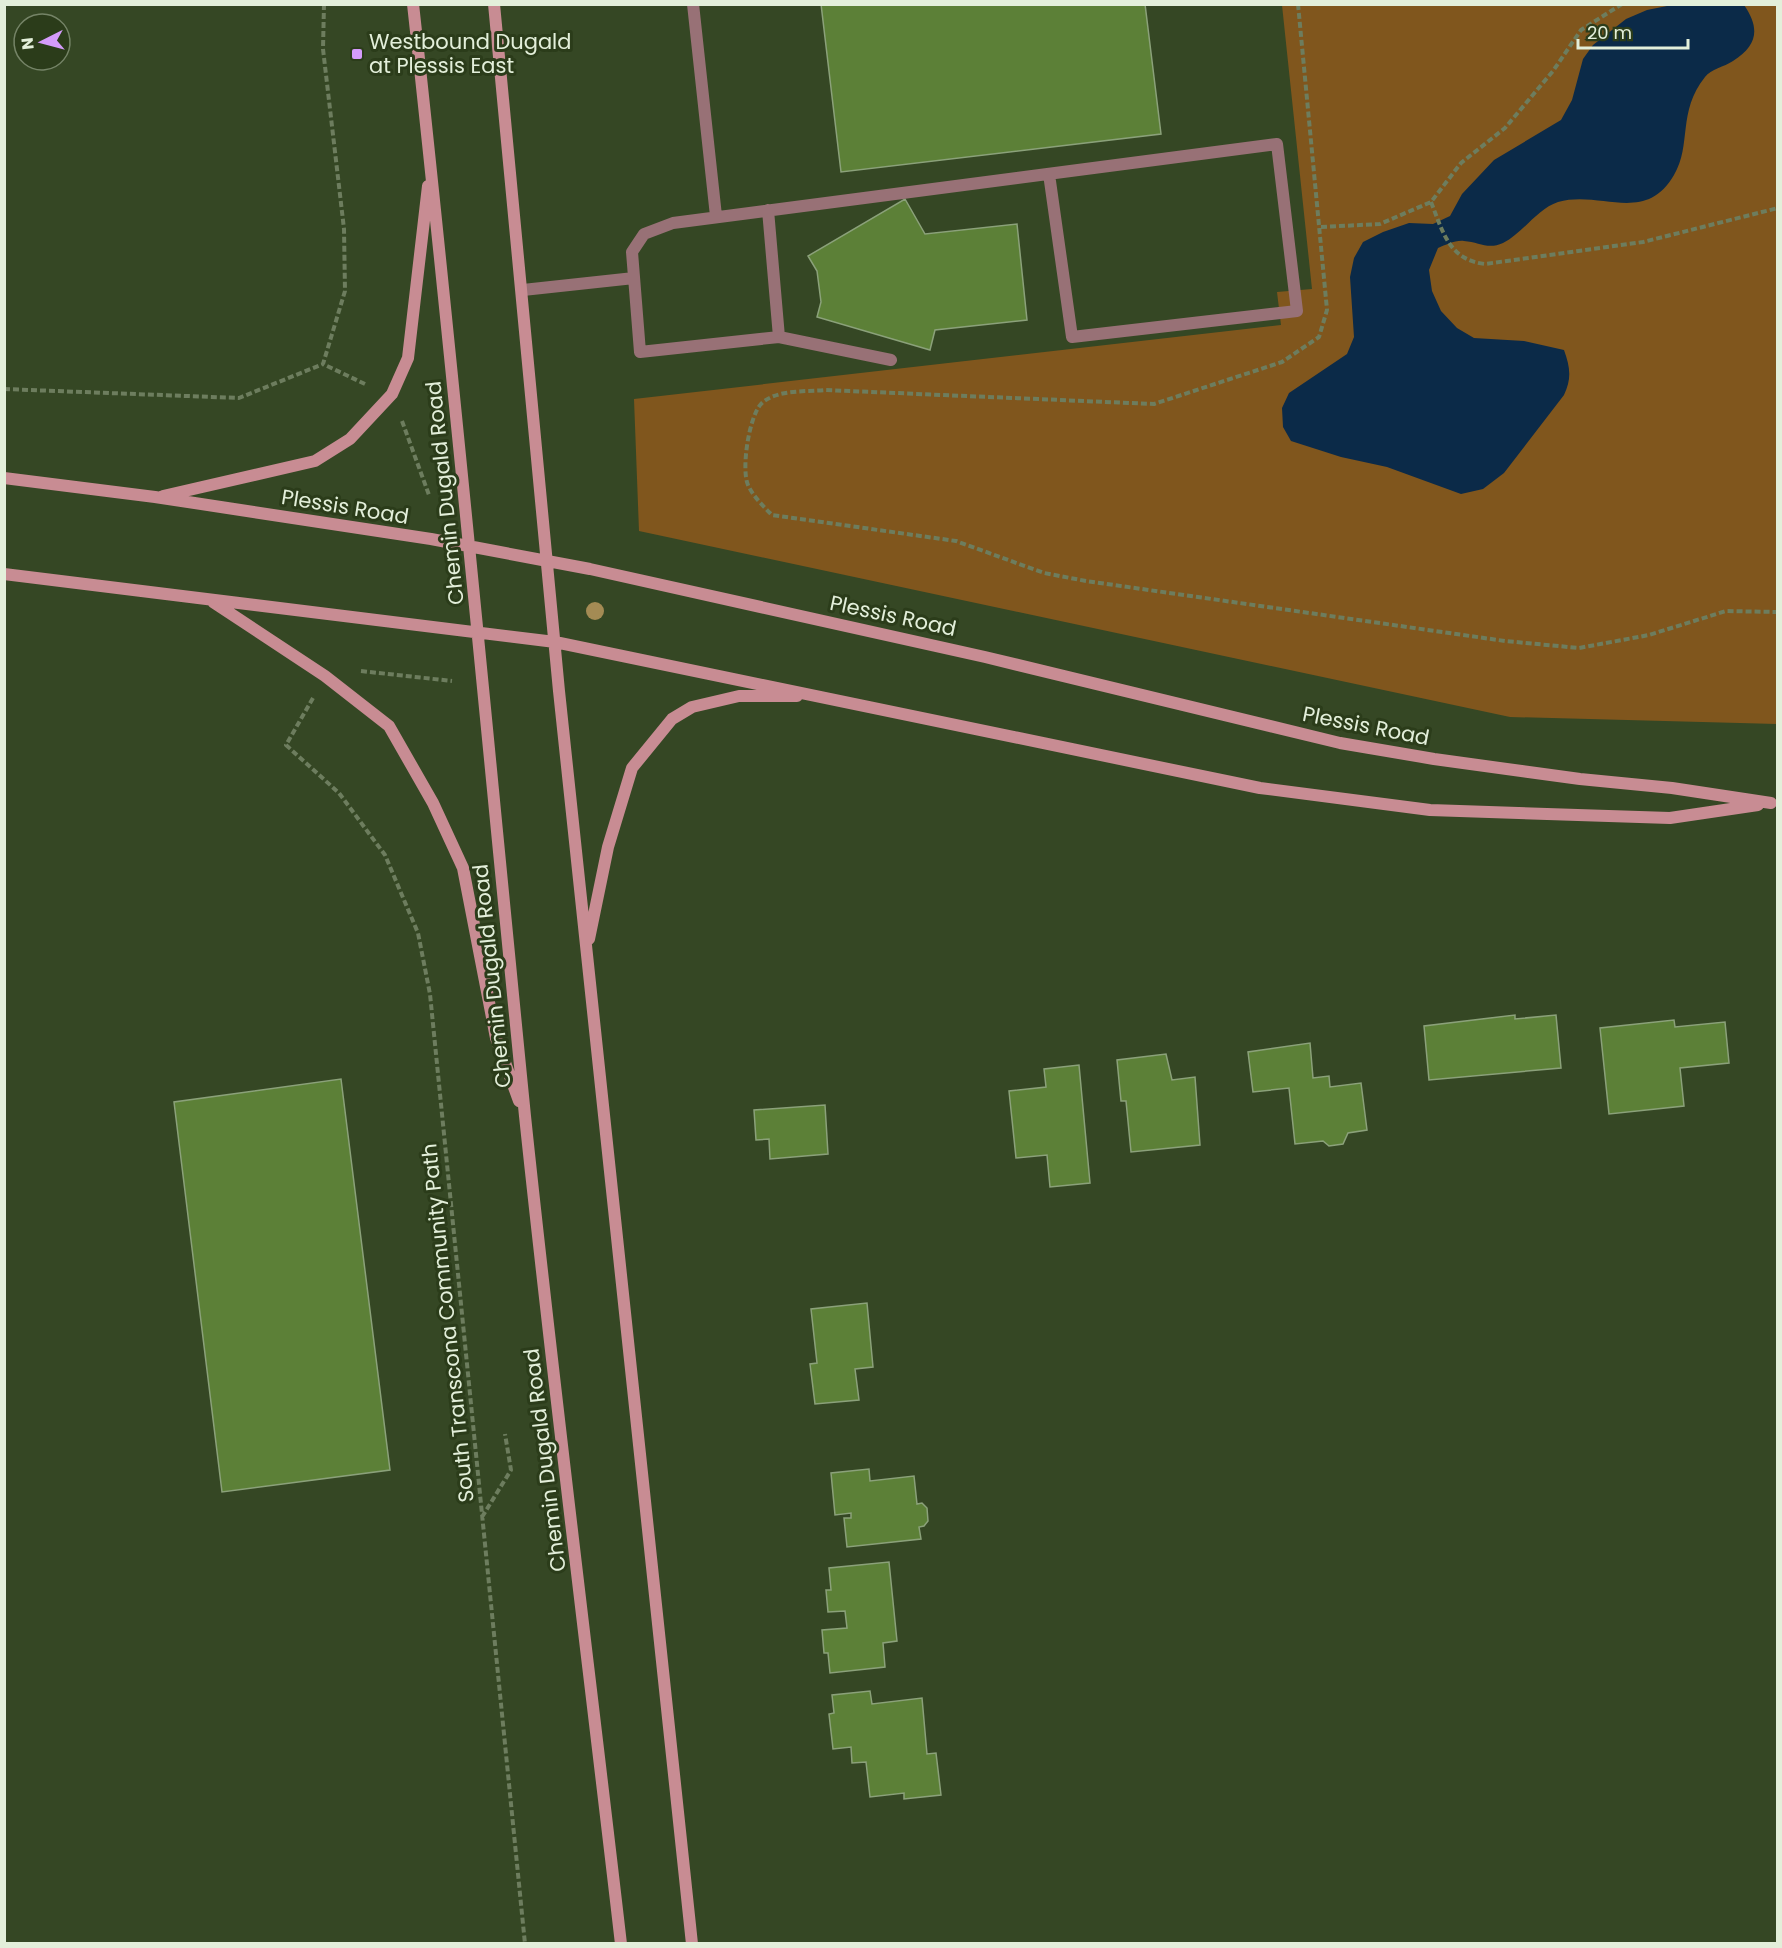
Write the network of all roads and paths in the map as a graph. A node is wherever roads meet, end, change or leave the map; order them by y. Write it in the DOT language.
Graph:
graph roads {
  1 [pos="324,4"];
  2 [pos="413,4"];
  3 [pos="494,4"];
  4 [pos="693,4"];
  5 [pos="1298,4"];
  6 [pos="1622,4"];
  7 [pos="431,167"];
  8 [pos="1049,174"];
  9 [pos="1431,202"];
  10 [pos="1778,208"];
  11 [pos="768,210"];
  12 [pos="717,216"];
  13 [pos="1321,227"];
  14 [pos="634,278"];
  15 [pos="523,290"];
  16 [pos="779,337"];
  17 [pos="891,360"];
  18 [pos="323,364"];
  19 [pos="349,378"];
  20 [pos="4,389"];
  21 [pos="4,478"];
  22 [pos="155,498"];
  23 [pos="471,548"];
  24 [pos="549,562"];
  25 [pos="4,574"];
  26 [pos="210,600"];
  27 [pos="1778,612"];
  28 [pos="480,633"];
  29 [pos="555,642"];
  30 [pos="439,679"];
  31 [pos="452,681"];
  32 [pos="828,696"];
  33 [pos="286,746"];
  34 [pos="1774,803"];
  35 [pos="586,952"];
  36 [pos="526,1121"];
  37 [pos="505,1434"];
  38 [pos="482,1517"];
  39 [pos="525,1944"];
  40 [pos="621,1944"];
  41 [pos="692,1944"];
  1 -- 18 [label="path"];
  2 -- 7 [label="main road, Chemin Dugald Road"];
  3 -- 15 [label="main road"];
  4 -- 12 [label="lane"];
  5 -- 13 [label="path"];
  6 -- 9 [label="path"];
  7 -- 22 [label="main road"];
  7 -- 23 [label="main road, Chemin Dugald Road"];
  8 -- 8 [label="lane"];
  8 -- 11 [label="lane"];
  9 -- 10 [label="path"];
  9 -- 13 [label="path"];
  11 -- 12 [label="lane"];
  11 -- 16 [label="lane"];
  12 -- 14 [label="lane"];
  13 -- 27 [label="path"];
  14 -- 15 [label="lane"];
  14 -- 16 [label="lane"];
  15 -- 24 [label="main road"];
  16 -- 17 [label="lane"];
  18 -- 19 [label="path"];
  18 -- 20 [label="path"];
  21 -- 22 [label="main road, Plessis Road"];
  22 -- 23 [label="main road, Plessis Road"];
  23 -- 24 [label="main road, Plessis Road"];
  23 -- 28 [label="main road, Chemin Dugald Road"];
  24 -- 29 [label="main road"];
  24 -- 34 [label="main road, Plessis Road"];
  25 -- 26 [label="main road, Plessis Road"];
  26 -- 28 [label="main road, Plessis Road"];
  26 -- 36 [label="main road"];
  28 -- 29 [label="main road, Plessis Road"];
  28 -- 36 [label="main road, Chemin Dugald Road"];
  29 -- 32 [label="main road, Plessis Road"];
  29 -- 35 [label="main road"];
  30 -- 31 [label="path"];
  32 -- 34 [label="main road, Plessis Road"];
  32 -- 35 [label="main road"];
  33 -- 38 [label="path, South Transcona Community Path"];
  35 -- 41 [label="main road"];
  36 -- 40 [label="main road, Chemin Dugald Road"];
  37 -- 38 [label="path"];
  38 -- 39 [label="path, South Transcona Community Path"];
}
